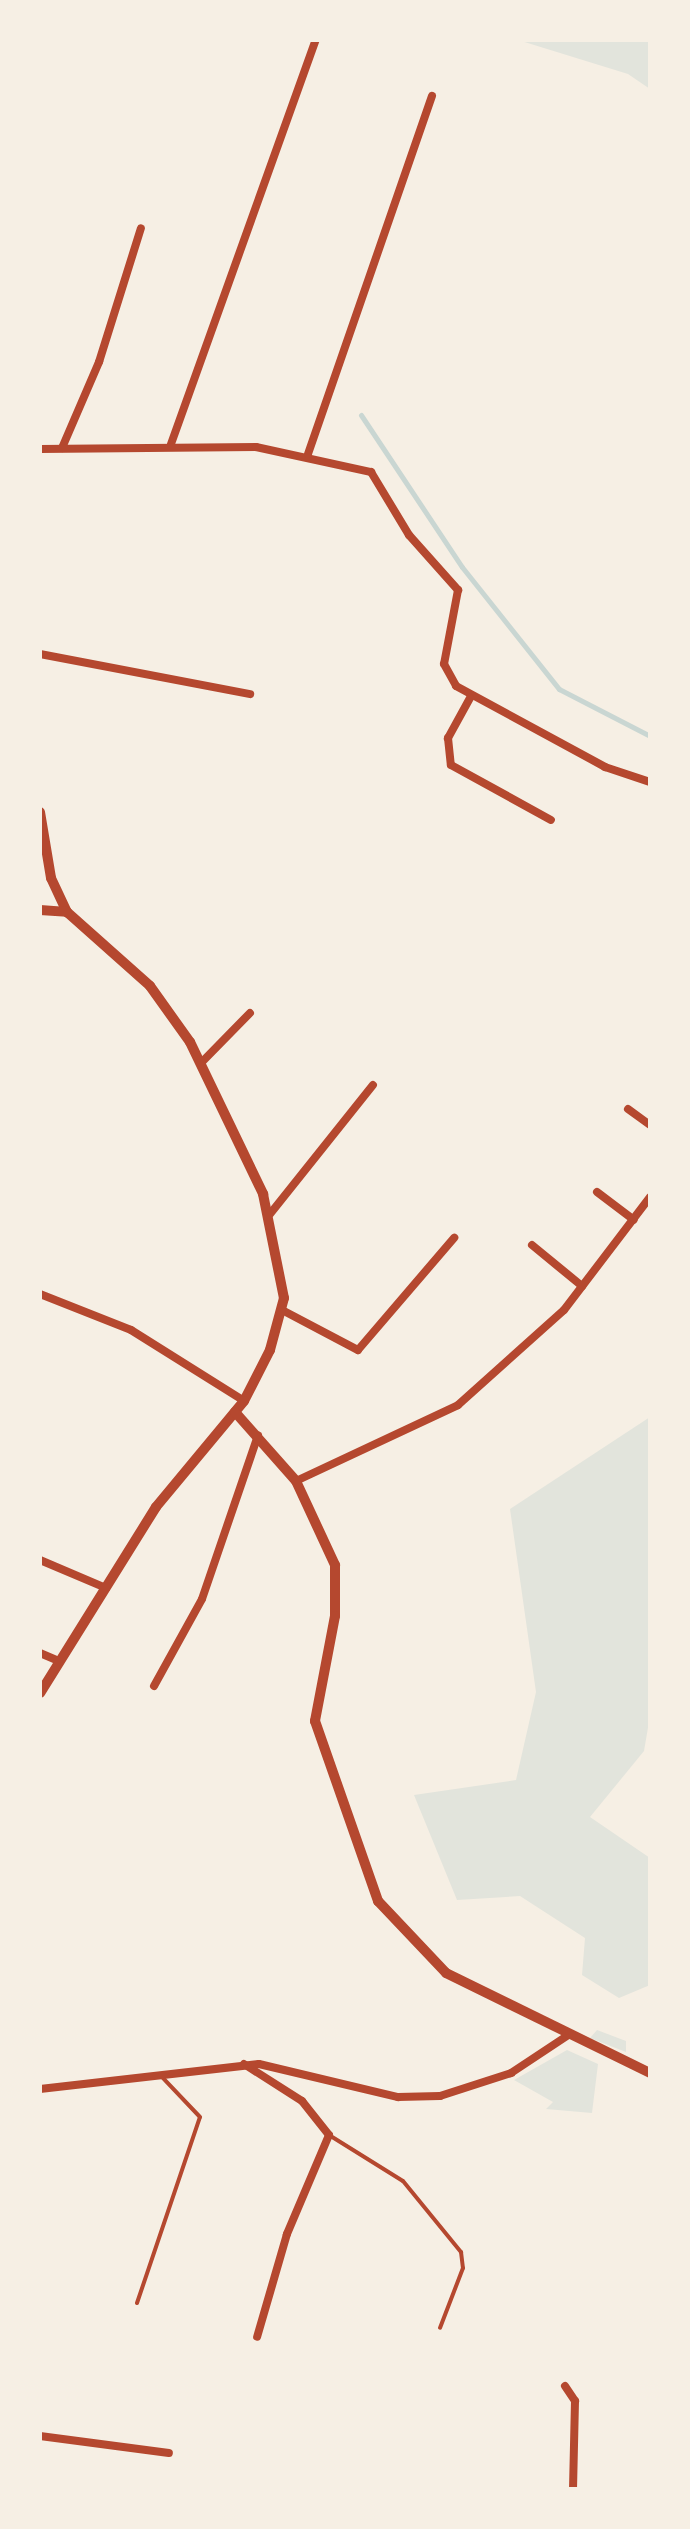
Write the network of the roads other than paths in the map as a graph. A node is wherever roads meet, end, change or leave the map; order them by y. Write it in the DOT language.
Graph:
graph roads {
  1 [pos="316,40"];
  2 [pos="432,96"];
  3 [pos="141,228"];
  4 [pos="171,444"];
  5 [pos="62,448"];
  6 [pos="40,449"];
  7 [pos="308,454"];
  8 [pos="40,654"];
  9 [pos="250,694"];
  10 [pos="470,698"];
  11 [pos="650,782"];
  12 [pos="40,812"];
  13 [pos="551,820"];
  14 [pos="40,910"];
  15 [pos="67,912"];
  16 [pos="250,1013"];
  17 [pos="201,1063"];
  18 [pos="373,1085"];
  19 [pos="628,1109"];
  20 [pos="650,1125"];
  21 [pos="597,1192"];
  22 [pos="650,1197"];
  23 [pos="270,1214"];
  24 [pos="634,1220"];
  25 [pos="454,1238"];
  26 [pos="532,1245"];
  27 [pos="582,1286"];
  28 [pos="40,1294"];
  29 [pos="282,1310"];
  30 [pos="244,1401"];
  31 [pos="235,1412"];
  32 [pos="258,1435"];
  33 [pos="296,1481"];
  34 [pos="40,1560"];
  35 [pos="106,1588"];
  36 [pos="40,1653"];
  37 [pos="59,1661"];
  38 [pos="154,1686"];
  39 [pos="40,1693"];
  40 [pos="567,2036"];
  41 [pos="244,2064"];
  42 [pos="159,2073"];
  43 [pos="650,2073"];
  44 [pos="40,2089"];
  45 [pos="329,2135"];
  46 [pos="137,2303"];
  47 [pos="440,2328"];
  48 [pos="257,2337"];
  49 [pos="565,2386"];
  50 [pos="40,2436"];
  51 [pos="169,2453"];
  52 [pos="573,2489"];
  1 -- 4 [label="street"];
  2 -- 7 [label="street"];
  3 -- 5 [label="street"];
  4 -- 5 [label="street"];
  4 -- 7 [label="street"];
  5 -- 6 [label="street"];
  7 -- 10 [label="street"];
  8 -- 9 [label="street"];
  10 -- 11 [label="street"];
  10 -- 13 [label="street"];
  12 -- 15 [label="street"];
  14 -- 15 [label="street"];
  15 -- 17 [label="street"];
  16 -- 17 [label="street"];
  17 -- 23 [label="street"];
  18 -- 23 [label="street"];
  19 -- 20 [label="street"];
  21 -- 24 [label="street"];
  22 -- 24 [label="street"];
  23 -- 29 [label="street"];
  24 -- 27 [label="street"];
  25 -- 29 [label="street"];
  26 -- 27 [label="street"];
  27 -- 33 [label="street"];
  28 -- 30 [label="street"];
  29 -- 30 [label="street"];
  30 -- 31 [label="street"];
  31 -- 32 [label="street"];
  31 -- 35 [label="street"];
  32 -- 33 [label="street"];
  32 -- 38 [label="street"];
  33 -- 40 [label="street"];
  34 -- 35 [label="street"];
  35 -- 37 [label="street"];
  36 -- 37 [label="street"];
  37 -- 39 [label="street"];
  40 -- 41 [label="street"];
  40 -- 43 [label="street"];
  41 -- 42 [label="street"];
  41 -- 45 [label="street"];
  42 -- 44 [label="street"];
  42 -- 46 [label="lane"];
  45 -- 47 [label="lane"];
  45 -- 48 [label="street"];
  49 -- 52 [label="street"];
  50 -- 51 [label="street"];
}
